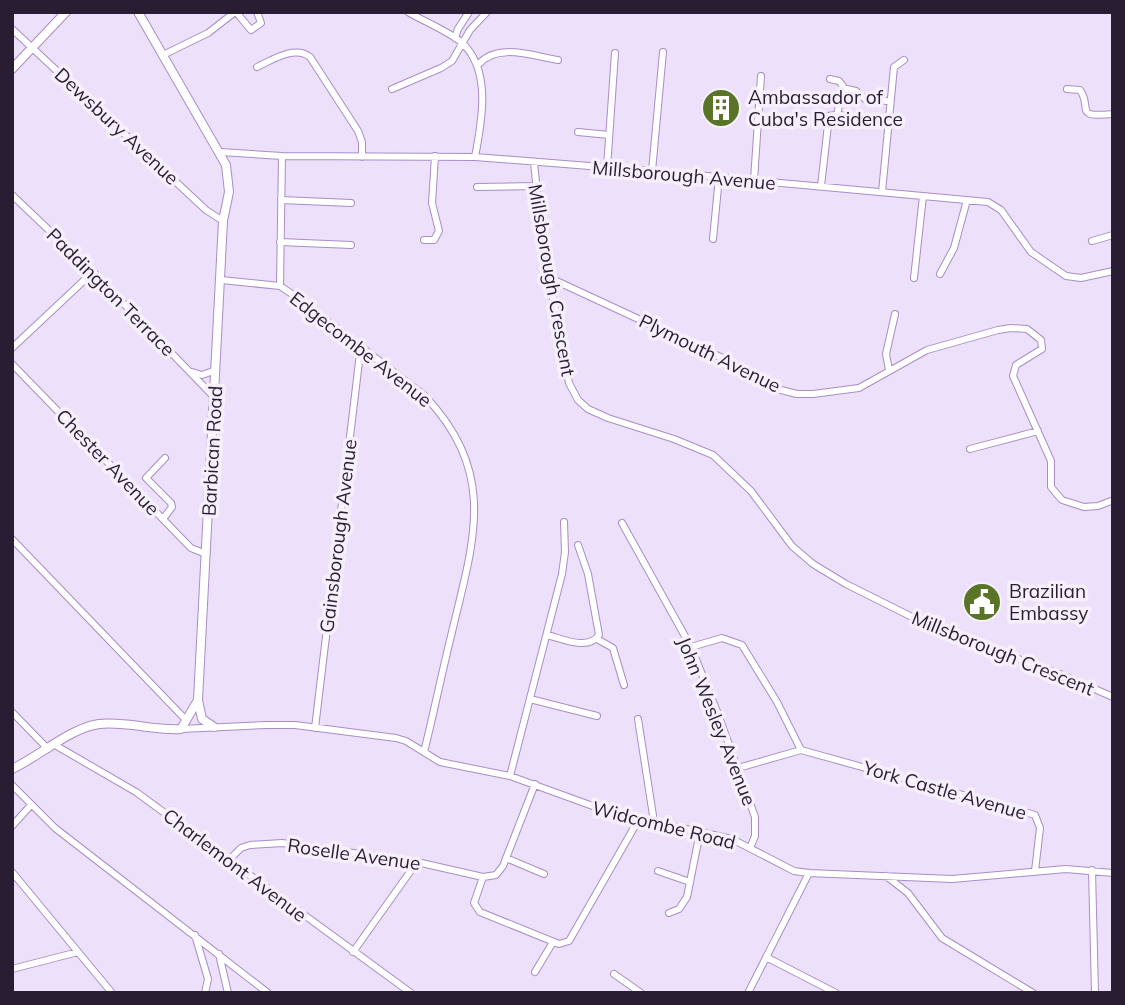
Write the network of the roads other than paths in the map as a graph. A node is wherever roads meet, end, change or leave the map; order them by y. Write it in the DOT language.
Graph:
graph roads {
  1 [pos="66,12"];
  2 [pos="236,12"];
  3 [pos="257,12"];
  4 [pos="408,12"];
  5 [pos="469,12"];
  6 [pos="487,12"];
  7 [pos="142,14"];
  8 [pos="12,29"];
  9 [pos="456,38"];
  10 [pos="463,44"];
  11 [pos="32,48"];
  12 [pos="663,52"];
  13 [pos="615,53"];
  14 [pos="163,55"];
  15 [pos="558,60"];
  16 [pos="904,60"];
  17 [pos="478,65"];
  18 [pos="257,66"];
  19 [pos="12,69"];
  20 [pos="761,75"];
  21 [pos="830,79"];
  22 [pos="842,88"];
  23 [pos="392,89"];
  24 [pos="1068,89"];
  25 [pos="887,101"];
  26 [pos="1113,114"];
  27 [pos="837,115"];
  28 [pos="883,125"];
  29 [pos="578,132"];
  30 [pos="609,135"];
  31 [pos="220,152"];
  32 [pos="282,156"];
  33 [pos="435,156"];
  34 [pos="362,157"];
  35 [pos="475,157"];
  36 [pos="534,163"];
  37 [pos="607,168"];
  38 [pos="652,171"];
  39 [pos="719,177"];
  40 [pos="754,178"];
  41 [pos="821,183"];
  42 [pos="536,186"];
  43 [pos="477,187"];
  44 [pos="882,192"];
  45 [pos="12,195"];
  46 [pos="923,196"];
  47 [pos="281,200"];
  48 [pos="967,200"];
  49 [pos="351,203"];
  50 [pos="715,220"];
  51 [pos="223,221"];
  52 [pos="724,221"];
  53 [pos="1113,235"];
  54 [pos="713,239"];
  55 [pos="424,240"];
  56 [pos="1092,241"];
  57 [pos="280,242"];
  58 [pos="351,245"];
  59 [pos="1113,271"];
  60 [pos="93,272"];
  61 [pos="940,274"];
  62 [pos="550,278"];
  63 [pos="914,278"];
  64 [pos="221,280"];
  65 [pos="280,286"];
  66 [pos="895,314"];
  67 [pos="361,345"];
  68 [pos="12,348"];
  69 [pos="12,364"];
  70 [pos="216,370"];
  71 [pos="889,370"];
  72 [pos="190,372"];
  73 [pos="215,398"];
  74 [pos="1038,431"];
  75 [pos="970,449"];
  76 [pos="165,458"];
  77 [pos="1111,500"];
  78 [pos="163,519"];
  79 [pos="564,522"];
  80 [pos="622,523"];
  81 [pos="12,538"];
  82 [pos="578,545"];
  83 [pos="206,554"];
  84 [pos="547,635"];
  85 [pos="597,639"];
  86 [pos="691,647"];
  87 [pos="624,685"];
  88 [pos="1113,697"];
  89 [pos="530,699"];
  90 [pos="198,700"];
  91 [pos="12,712"];
  92 [pos="597,716"];
  93 [pos="638,719"];
  94 [pos="186,720"];
  95 [pos="214,727"];
  96 [pos="315,728"];
  97 [pos="181,729"];
  98 [pos="51,747"];
  99 [pos="801,750"];
  100 [pos="425,752"];
  101 [pos="738,768"];
  102 [pos="12,769"];
  103 [pos="510,776"];
  104 [pos="535,784"];
  105 [pos="12,785"];
  106 [pos="31,805"];
  107 [pos="639,819"];
  108 [pos="654,822"];
  109 [pos="12,826"];
  110 [pos="700,832"];
  111 [pos="750,848"];
  112 [pos="506,858"];
  113 [pos="229,860"];
  114 [pos="417,862"];
  115 [pos="1092,870"];
  116 [pos="658,871"];
  117 [pos="1035,871"];
  118 [pos="12,872"];
  119 [pos="809,873"];
  120 [pos="1113,873"];
  121 [pos="544,874"];
  122 [pos="885,875"];
  123 [pos="483,877"];
  124 [pos="690,883"];
  125 [pos="669,913"];
  126 [pos="195,935"];
  127 [pos="553,942"];
  128 [pos="78,952"];
  129 [pos="353,952"];
  130 [pos="219,954"];
  131 [pos="766,957"];
  132 [pos="12,969"];
  133 [pos="535,972"];
  134 [pos="614,974"];
  135 [pos="112,993"];
  136 [pos="205,993"];
  137 [pos="228,993"];
  138 [pos="268,993"];
  139 [pos="411,993"];
  140 [pos="641,993"];
  141 [pos="748,993"];
  142 [pos="836,993"];
  143 [pos="1033,993"];
  144 [pos="1095,993"];
  1 -- 11 [label="main road"];
  2 -- 3 [label="street"];
  2 -- 14 [label="street"];
  4 -- 9 [label="street"];
  5 -- 9 [label="street"];
  6 -- 10 [label="street"];
  7 -- 14 [label="main road, Barbican Road"];
  8 -- 11 [label="street, Dewsbury Avenue"];
  9 -- 10 [label="street"];
  10 -- 17 [label="street"];
  10 -- 23 [label="street"];
  11 -- 19 [label="main road"];
  11 -- 51 [label="street, Dewsbury Avenue"];
  12 -- 38 [label="street"];
  13 -- 30 [label="street"];
  14 -- 31 [label="main road, Barbican Road"];
  15 -- 17 [label="street"];
  16 -- 44 [label="street"];
  17 -- 35 [label="street"];
  18 -- 34 [label="street"];
  20 -- 40 [label="street"];
  21 -- 22 [label="street"];
  22 -- 25 [label="street"];
  22 -- 27 [label="street"];
  24 -- 26 [label="street"];
  27 -- 28 [label="street"];
  27 -- 41 [label="street"];
  29 -- 30 [label="street"];
  30 -- 37 [label="street"];
  31 -- 32 [label="street, Millsborough Avenue"];
  31 -- 51 [label="main road, Barbican Road"];
  32 -- 34 [label="street, Millsborough Avenue"];
  32 -- 47 [label="street"];
  33 -- 34 [label="street, Millsborough Avenue"];
  33 -- 35 [label="street, Millsborough Avenue"];
  33 -- 55 [label="street"];
  35 -- 36 [label="street, Millsborough Avenue"];
  36 -- 37 [label="street, Millsborough Avenue"];
  36 -- 42 [label="street, Millsborough Crescent"];
  37 -- 38 [label="street, Millsborough Avenue"];
  38 -- 39 [label="street, Millsborough Avenue"];
  39 -- 40 [label="street, Millsborough Avenue"];
  39 -- 50 [label="street"];
  40 -- 41 [label="street, Millsborough Avenue"];
  41 -- 44 [label="street, Millsborough Avenue"];
  42 -- 43 [label="street"];
  42 -- 62 [label="street, Millsborough Crescent"];
  44 -- 46 [label="street, Millsborough Avenue"];
  45 -- 60 [label="street, Paddington Terrace"];
  46 -- 48 [label="street, Millsborough Avenue"];
  46 -- 63 [label="street"];
  47 -- 49 [label="street"];
  47 -- 57 [label="street"];
  48 -- 59 [label="street, Millsborough Avenue"];
  48 -- 61 [label="street"];
  50 -- 52 [label="street"];
  50 -- 54 [label="street"];
  51 -- 64 [label="main road, Barbican Road"];
  53 -- 56 [label="street"];
  57 -- 58 [label="street"];
  57 -- 65 [label="street"];
  60 -- 68 [label="street"];
  60 -- 72 [label="street, Paddington Terrace"];
  62 -- 71 [label="street, Plymouth Avenue"];
  62 -- 88 [label="street, Millsborough Crescent"];
  64 -- 65 [label="street, Edgecombe Avenue"];
  64 -- 70 [label="main road, Barbican Road"];
  65 -- 67 [label="street, Edgecombe Avenue"];
  66 -- 71 [label="street"];
  67 -- 96 [label="street, Gainsborough Avenue"];
  67 -- 100 [label="street, Edgecombe Avenue"];
  69 -- 78 [label="street, Chester Avenue"];
  70 -- 72 [label="street, Paddington Terrace"];
  70 -- 73 [label="main road, Barbican Road"];
  71 -- 74 [label="street, Plymouth Avenue"];
  72 -- 73 [label="street"];
  73 -- 83 [label="main road, Barbican Road"];
  74 -- 75 [label="street"];
  74 -- 77 [label="street, Plymouth Avenue"];
  76 -- 78 [label="street"];
  78 -- 83 [label="street, Chester Avenue"];
  79 -- 84 [label="street"];
  80 -- 86 [label="street, John Wesley Avenue"];
  81 -- 94 [label="street"];
  82 -- 85 [label="street"];
  83 -- 90 [label="main road, Barbican Road"];
  84 -- 85 [label="street"];
  84 -- 89 [label="street"];
  85 -- 87 [label="street"];
  86 -- 99 [label="street"];
  86 -- 101 [label="street, John Wesley Avenue"];
  89 -- 92 [label="street"];
  89 -- 103 [label="street"];
  90 -- 94 [label="main road, Barbican Road"];
  90 -- 95 [label="main road"];
  91 -- 98 [label="street, Charlemont Avenue"];
  93 -- 108 [label="street"];
  94 -- 97 [label="main road, Barbican Road"];
  95 -- 96 [label="street, Widcombe Road"];
  95 -- 97 [label="street, Widcombe Road"];
  96 -- 100 [label="street, Widcombe Road"];
  97 -- 98 [label="main road"];
  98 -- 102 [label="main road"];
  98 -- 113 [label="street, Charlemont Avenue"];
  99 -- 101 [label="street"];
  99 -- 117 [label="street, York Castle Avenue"];
  100 -- 103 [label="street, Widcombe Road"];
  101 -- 111 [label="street, John Wesley Avenue"];
  103 -- 104 [label="street, Widcombe Road"];
  104 -- 107 [label="street, Widcombe Road"];
  104 -- 112 [label="street"];
  105 -- 106 [label="street"];
  106 -- 109 [label="street"];
  106 -- 126 [label="street"];
  107 -- 108 [label="street, Widcombe Road"];
  107 -- 127 [label="street"];
  108 -- 110 [label="street, Widcombe Road"];
  110 -- 111 [label="street, Widcombe Road"];
  110 -- 124 [label="street"];
  111 -- 119 [label="street, Widcombe Road"];
  112 -- 121 [label="street"];
  112 -- 123 [label="street"];
  113 -- 114 [label="street, Roselle Avenue"];
  113 -- 129 [label="street, Charlemont Avenue"];
  114 -- 123 [label="street, Roselle Avenue"];
  114 -- 129 [label="street"];
  115 -- 117 [label="street, Widcombe Road"];
  115 -- 120 [label="street, Widcombe Road"];
  115 -- 144 [label="street"];
  116 -- 124 [label="street"];
  117 -- 122 [label="street, Widcombe Road"];
  118 -- 128 [label="street"];
  119 -- 122 [label="street, Widcombe Road"];
  119 -- 131 [label="street"];
  122 -- 143 [label="street"];
  123 -- 127 [label="street"];
  124 -- 125 [label="street"];
  126 -- 130 [label="street"];
  126 -- 136 [label="street"];
  127 -- 133 [label="street"];
  128 -- 132 [label="street"];
  128 -- 135 [label="street"];
  129 -- 139 [label="street, Charlemont Avenue"];
  130 -- 137 [label="street"];
  130 -- 138 [label="street"];
  131 -- 141 [label="street"];
  131 -- 142 [label="street"];
  134 -- 140 [label="street"];
}
